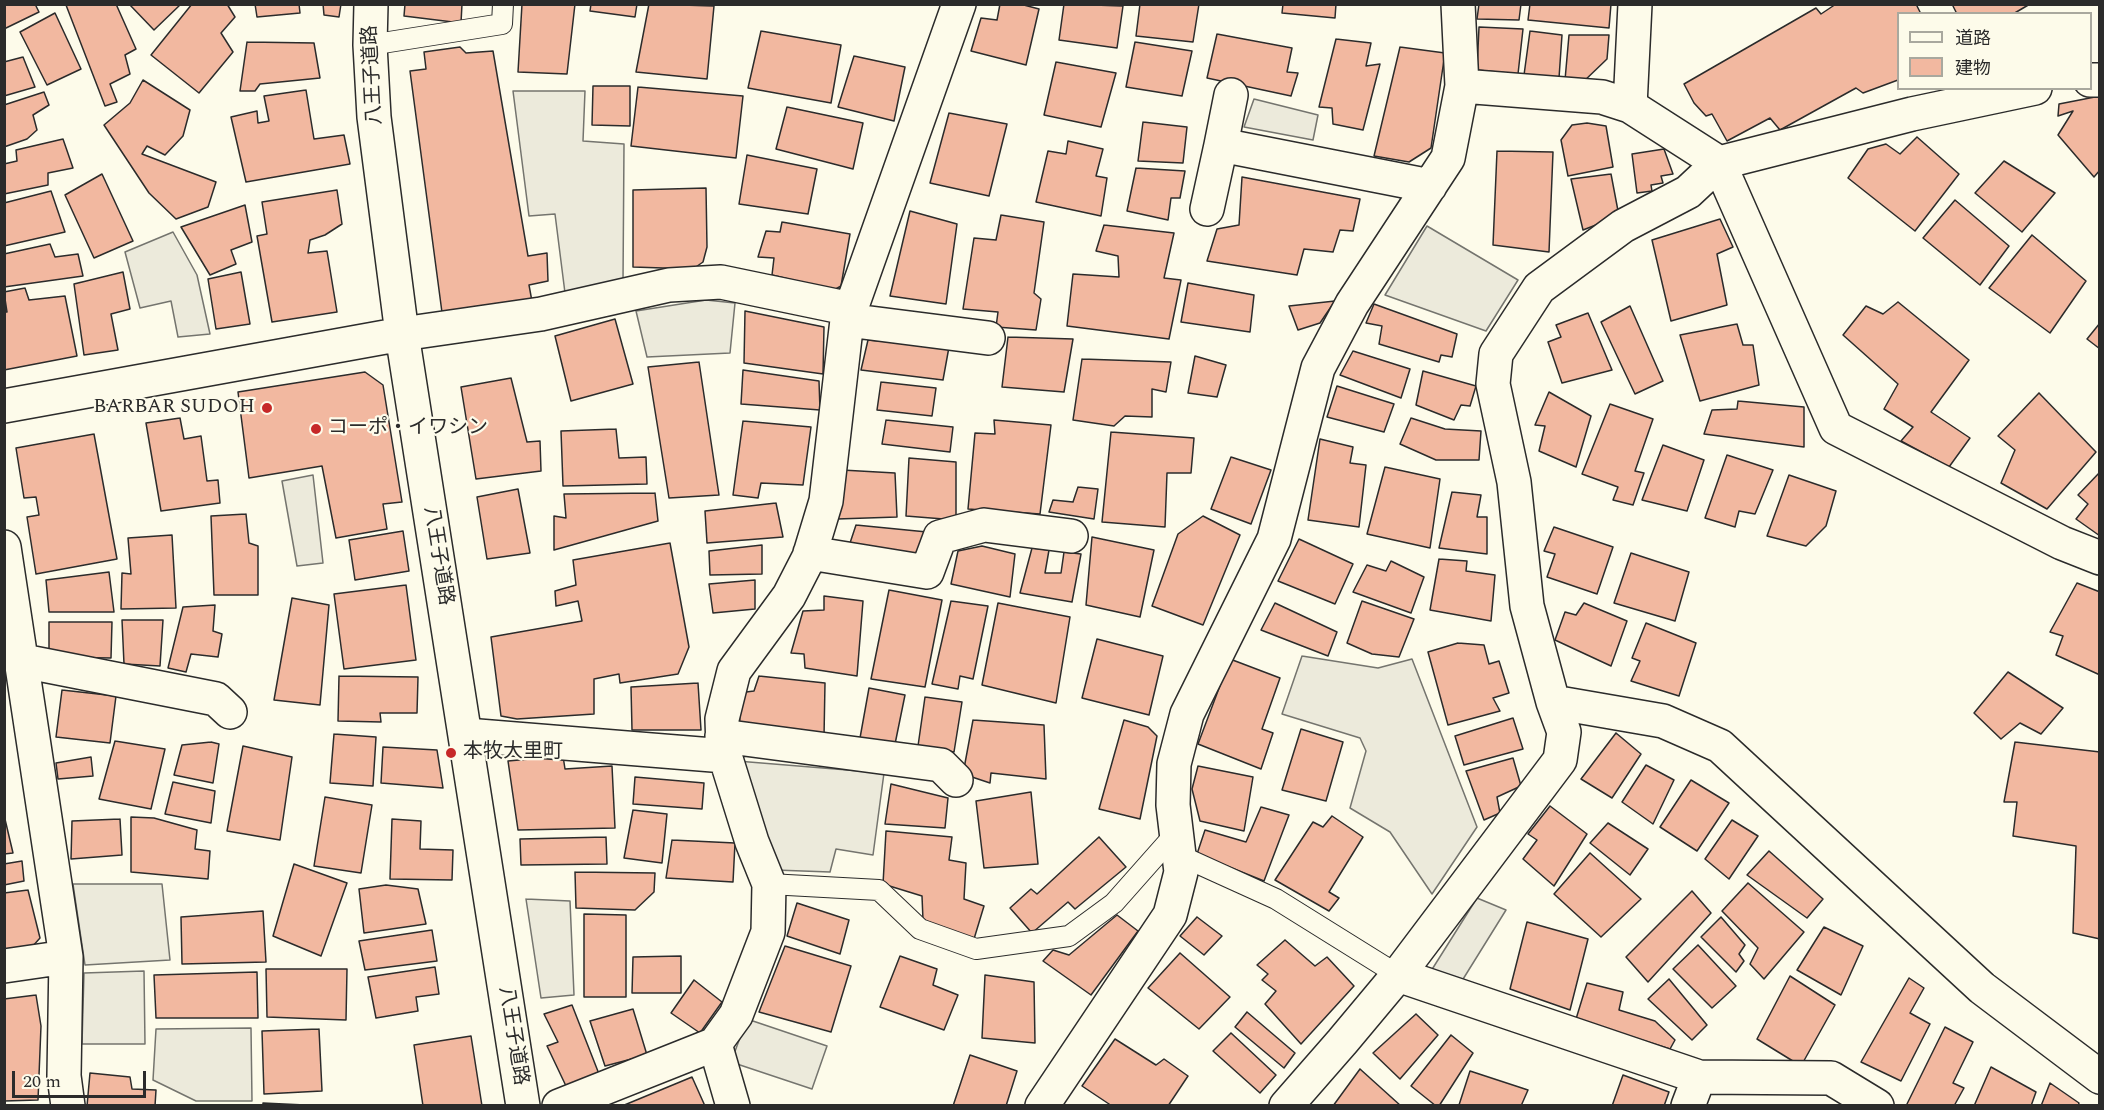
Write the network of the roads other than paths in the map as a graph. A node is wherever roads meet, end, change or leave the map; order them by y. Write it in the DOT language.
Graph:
graph roads {
  1 [pos="370,4"];
  2 [pos="503,4"];
  3 [pos="959,4"];
  4 [pos="1458,4"];
  5 [pos="1635,4"];
  6 [pos="370,45"];
  7 [pos="1462,86"];
  8 [pos="2026,90"];
  9 [pos="1232,95"];
  10 [pos="1630,106"];
  11 [pos="1221,145"];
  12 [pos="1719,163"];
  13 [pos="1430,186"];
  14 [pos="1207,209"];
  15 [pos="849,314"];
  16 [pos="402,334"];
  17 [pos="988,338"];
  18 [pos="4,406"];
  19 [pos="1071,536"];
  20 [pos="4,547"];
  21 [pos="810,553"];
  22 [pos="2100,558"];
  23 [pos="23,661"];
  24 [pos="1553,702"];
  25 [pos="17,708"];
  26 [pos="230,712"];
  27 [pos="466,735"];
  28 [pos="724,746"];
  29 [pos="956,780"];
  30 [pos="1178,844"];
  31 [pos="769,884"];
  32 [pos="66,957"];
  33 [pos="4,966"];
  34 [pos="1398,975"];
  35 [pos="715,1044"];
  36 [pos="2100,1077"];
  37 [pos="1694,1091"];
  38 [pos="68,1106"];
  39 [pos="523,1106"];
  40 [pos="559,1106"];
  41 [pos="732,1106"];
  42 [pos="1042,1106"];
  43 [pos="1286,1106"];
  44 [pos="1877,1106"];
  1 -- 6 [label="street, 八王子道路"];
  2 -- 6 [label="lane"];
  3 -- 15 [label="street"];
  4 -- 7 [label="street"];
  5 -- 10 [label="street"];
  6 -- 16 [label="street, 八王子道路"];
  7 -- 10 [label="street"];
  7 -- 13 [label="street"];
  8 -- 12 [label="street"];
  9 -- 11 [label="street"];
  10 -- 12 [label="street"];
  11 -- 13 [label="street"];
  11 -- 14 [label="street"];
  12 -- 22 [label="street"];
  12 -- 24 [label="street"];
  13 -- 30 [label="street"];
  15 -- 16 [label="street"];
  15 -- 17 [label="street"];
  15 -- 21 [label="street"];
  16 -- 18 [label="street"];
  16 -- 27 [label="street, 八王子道路"];
  19 -- 21 [label="street"];
  20 -- 23 [label="street"];
  21 -- 28 [label="street"];
  23 -- 25 [label="street"];
  23 -- 26 [label="street"];
  24 -- 34 [label="street"];
  24 -- 36 [label="street"];
  25 -- 32 [label="street"];
  27 -- 28 [label="street"];
  27 -- 39 [label="street, 八王子道路"];
  28 -- 29 [label="street"];
  28 -- 31 [label="street"];
  30 -- 31 [label="lane"];
  30 -- 34 [label="lane"];
  30 -- 42 [label="street"];
  31 -- 35 [label="street"];
  32 -- 33 [label="street"];
  32 -- 38 [label="street"];
  34 -- 37 [label="street"];
  34 -- 43 [label="street"];
  35 -- 40 [label="street"];
  35 -- 41 [label="street"];
  37 -- 44 [label="street"];
}
